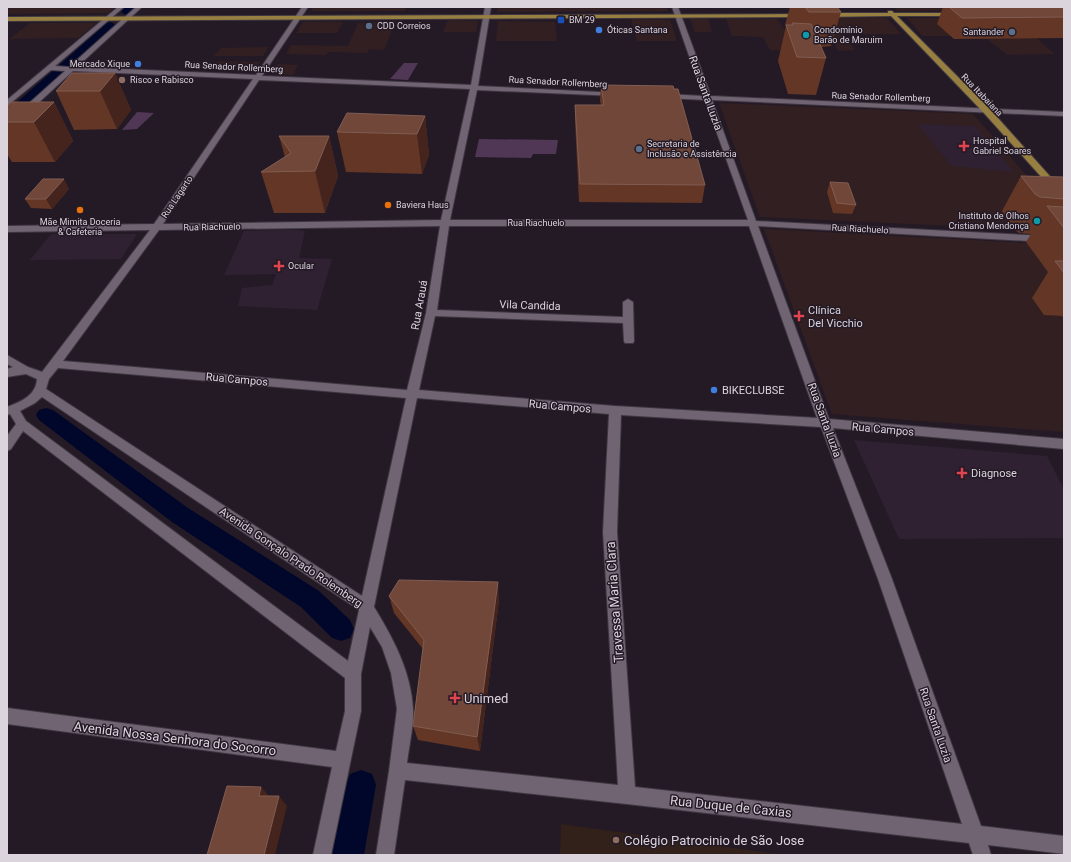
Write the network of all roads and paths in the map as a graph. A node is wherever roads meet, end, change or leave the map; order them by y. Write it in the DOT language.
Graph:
graph roads {
  1 [pos="121,7"];
  2 [pos="140,7"];
  3 [pos="885,7"];
  4 [pos="676,11"];
  5 [pos="302,12"];
  6 [pos="487,12"];
  7 [pos="893,14"];
  8 [pos="960,14"];
  9 [pos="811,15"];
  10 [pos="819,15"];
  11 [pos="108,18"];
  12 [pos="128,18"];
  13 [pos="7,19"];
  14 [pos="54,68"];
  15 [pos="68,68"];
  16 [pos="257,78"];
  17 [pos="474,87"];
  18 [pos="624,94"];
  19 [pos="656,96"];
  20 [pos="708,98"];
  21 [pos="7,104"];
  22 [pos="986,110"];
  23 [pos="1064,114"];
  24 [pos="7,127"];
  25 [pos="1064,197"];
  26 [pos="445,223"];
  27 [pos="752,223"];
  28 [pos="156,228"];
  29 [pos="7,229"];
  30 [pos="1064,240"];
  31 [pos="628,302"];
  32 [pos="431,313"];
  33 [pos="627,320"];
  34 [pos="629,341"];
  35 [pos="7,359"];
  36 [pos="55,364"];
  37 [pos="25,370"];
  38 [pos="7,373"];
  39 [pos="42,384"];
  40 [pos="412,394"];
  41 [pos="10,410"];
  42 [pos="615,410"];
  43 [pos="825,423"];
  44 [pos="22,424"];
  45 [pos="1064,444"];
  46 [pos="7,446"];
  47 [pos="366,606"];
  48 [pos="353,674"];
  49 [pos="7,716"];
  50 [pos="342,760"];
  51 [pos="398,771"];
  52 [pos="627,794"];
  53 [pos="975,834"];
  54 [pos="1064,845"];
  55 [pos="322,855"];
  56 [pos="386,855"];
  57 [pos="982,855"];
  1 -- 11 [label="street"];
  2 -- 12 [label="street"];
  3 -- 7 [label="main road, Rua Itabaiana"];
  4 -- 6 [label="main road"];
  4 -- 9 [label="main road"];
  4 -- 20 [label="street, Rua Santa Luzia"];
  5 -- 6 [label="main road"];
  5 -- 12 [label="main road"];
  5 -- 16 [label="street, Rua Lagarto"];
  6 -- 17 [label="street, Rua Arauá"];
  7 -- 8 [label="main road"];
  7 -- 10 [label="main road"];
  7 -- 22 [label="main road, Rua Itabaiana"];
  11 -- 12 [label="main road"];
  11 -- 13 [label="main road"];
  11 -- 14 [label="street"];
  12 -- 15 [label="street"];
  14 -- 15 [label="street, Rua Senador Rollemberg"];
  14 -- 21 [label="street"];
  15 -- 16 [label="street, Rua Senador Rollemberg"];
  15 -- 24 [label="street"];
  16 -- 17 [label="street, Rua Senador Rollemberg"];
  16 -- 28 [label="street, Rua Lagarto"];
  17 -- 18 [label="street, Rua Senador Rollemberg"];
  17 -- 26 [label="street, Rua Arauá"];
  19 -- 20 [label="street, Rua Senador Rollemberg"];
  20 -- 22 [label="street, Rua Senador Rollemberg"];
  20 -- 27 [label="street, Rua Santa Luzia"];
  22 -- 23 [label="street, Rua Senador Rollemberg"];
  22 -- 25 [label="main road, Rua Itabaiana"];
  26 -- 27 [label="street, Rua Riachuelo"];
  26 -- 28 [label="street, Rua Riachuelo"];
  26 -- 32 [label="street, Rua Arauá"];
  27 -- 30 [label="street, Rua Riachuelo"];
  27 -- 43 [label="street, Rua Santa Luzia"];
  28 -- 29 [label="street, Rua Riachuelo"];
  28 -- 36 [label="street, Rua Lagarto"];
  31 -- 33 [label="street"];
  32 -- 33 [label="street, Vila Candida"];
  32 -- 40 [label="street, Rua Arauá"];
  33 -- 34 [label="street"];
  35 -- 37 [label="street"];
  36 -- 39 [label="street, Rua Lagarto"];
  36 -- 40 [label="street, Rua Campos"];
  37 -- 38 [label="street"];
  37 -- 39 [label="street, Avenida Gonçalo Prado Rolemberg"];
  39 -- 41 [label="street, Rua Lagarto"];
  39 -- 47 [label="street, Avenida Gonçalo Prado Rolemberg"];
  40 -- 42 [label="street, Rua Campos"];
  40 -- 47 [label="street, Rua Arauá"];
  41 -- 44 [label="street"];
  42 -- 43 [label="street, Rua Campos"];
  42 -- 52 [label="street, Travessa Maria Clara"];
  43 -- 45 [label="street, Rua Campos"];
  43 -- 53 [label="street, Rua Santa Luzia"];
  44 -- 46 [label="street"];
  44 -- 48 [label="street"];
  47 -- 48 [label="street, Rua Arauá"];
  47 -- 51 [label="street, Avenida Gonçalo Prado Rolemberg"];
  48 -- 50 [label="street"];
  49 -- 50 [label="street, Avenida Nossa Senhora do Socorro"];
  50 -- 55 [label="street"];
  51 -- 52 [label="street, Rua Duque de Caxias"];
  51 -- 56 [label="street, Avenida Gonçalo Prado Rolemberg"];
  52 -- 53 [label="street, Rua Duque de Caxias"];
  53 -- 54 [label="street, Rua Duque de Caxias"];
  53 -- 57 [label="street, Rua Santa Luzia"];
}
